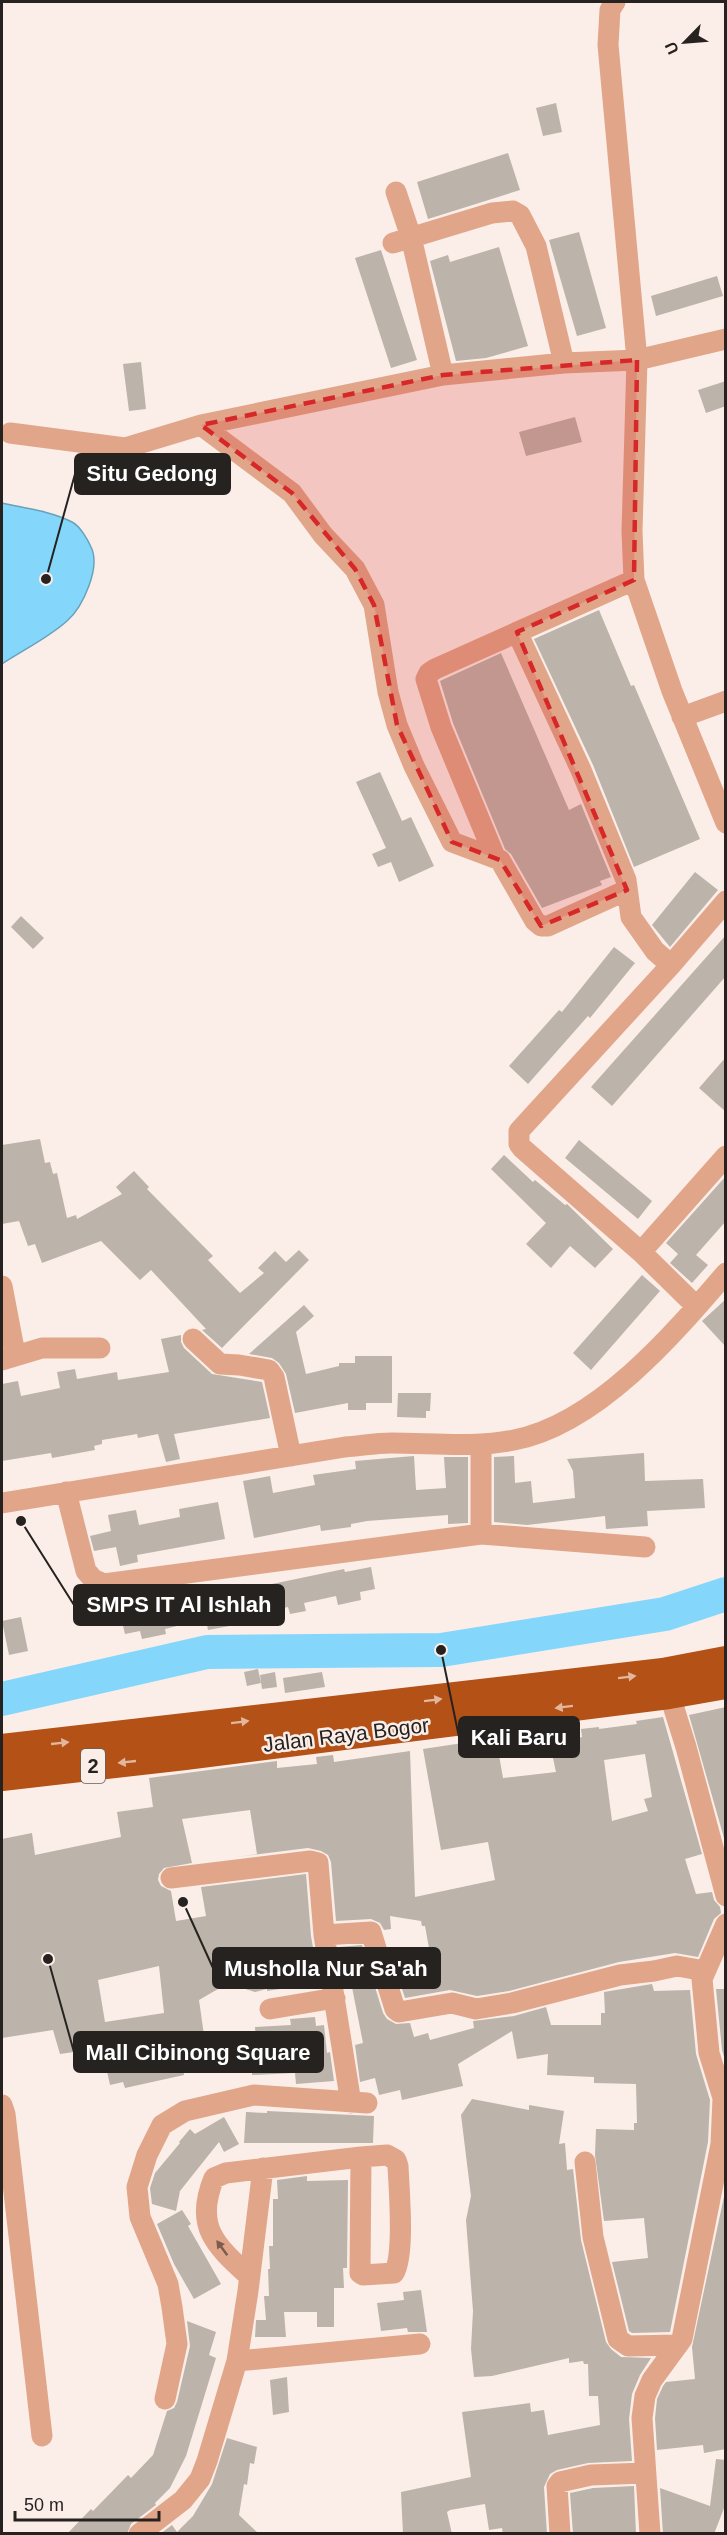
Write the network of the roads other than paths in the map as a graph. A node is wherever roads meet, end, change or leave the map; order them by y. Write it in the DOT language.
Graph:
graph roads {
  1 [pos="615,2"];
  2 [pos="396,192"];
  3 [pos="402,240"];
  4 [pos="726,339"];
  5 [pos="637,360"];
  6 [pos="564,363"];
  7 [pos="443,375"];
  8 [pos="201,425"];
  9 [pos="10,434"];
  10 [pos="633,580"];
  11 [pos="517,632"];
  12 [pos="726,701"];
  13 [pos="682,717"];
  14 [pos="726,823"];
  15 [pos="495,857"];
  16 [pos="627,890"];
  17 [pos="726,901"];
  18 [pos="671,965"];
  19 [pos="726,1156"];
  20 [pos="641,1252"];
  21 [pos="726,1273"];
  22 [pos="2,1286"];
  23 [pos="696,1305"];
  24 [pos="193,1339"];
  25 [pos="100,1348"];
  26 [pos="8,1357"];
  27 [pos="481,1444"];
  28 [pos="291,1456"];
  29 [pos="66,1492"];
  30 [pos="2,1503"];
  31 [pos="481,1534"];
  32 [pos="645,1547"];
  33 [pos="726,1660"];
  34 [pos="666,1683"];
  35 [pos="726,1684"];
  36 [pos="184,1742"];
  37 [pos="2,1749"];
  38 [pos="2,1776"];
  39 [pos="171,1878"];
  40 [pos="726,1896"];
  41 [pos="726,1924"];
  42 [pos="324,1935"];
  43 [pos="705,1971"];
  44 [pos="334,1998"];
  45 [pos="270,2009"];
  46 [pos="724,2098"];
  47 [pos="2,2105"];
  48 [pos="361,2157"];
  49 [pos="585,2162"];
  50 [pos="263,2168"];
  51 [pos="249,2276"];
  52 [pos="420,2344"];
  53 [pos="678,2345"];
  54 [pos="237,2361"];
  55 [pos="165,2399"];
  56 [pos="42,2436"];
  57 [pos="645,2473"];
  58 [pos="139,2534"];
  59 [pos="560,2534"];
  60 [pos="650,2534"];
  1 -- 5 [label="street"];
  2 -- 3 [label="street"];
  3 -- 6 [label="street"];
  3 -- 7 [label="street"];
  4 -- 5 [label="street"];
  5 -- 6 [label="street"];
  5 -- 10 [label="street"];
  6 -- 7 [label="street"];
  7 -- 8 [label="street"];
  8 -- 9 [label="street"];
  8 -- 15 [label="street"];
  10 -- 11 [label="street"];
  10 -- 13 [label="street"];
  11 -- 15 [label="street"];
  11 -- 16 [label="street"];
  12 -- 13 [label="street"];
  13 -- 14 [label="street"];
  15 -- 16 [label="street"];
  16 -- 18 [label="street"];
  17 -- 18 [label="street"];
  18 -- 20 [label="street"];
  19 -- 20 [label="street"];
  20 -- 23 [label="street"];
  21 -- 23 [label="street"];
  22 -- 26 [label="street"];
  23 -- 27 [label="street"];
  24 -- 28 [label="street"];
  25 -- 26 [label="street"];
  27 -- 28 [label="street"];
  27 -- 31 [label="street"];
  28 -- 29 [label="street"];
  29 -- 30 [label="street"];
  29 -- 31 [label="street"];
  31 -- 32 [label="street"];
  33 -- 34 [label="highway, Jalan Raya Bogor / 2"];
  34 -- 35 [label="highway, Jalan Raya Bogor / 2"];
  34 -- 36 [label="highway, Jalan Raya Bogor / 2"];
  34 -- 40 [label="street"];
  37 -- 36 [label="highway, Jalan Raya Bogor / 2, one-way"];
  36 -- 38 [label="highway, Jalan Raya Bogor / 2, one-way"];
  39 -- 42 [label="street"];
  41 -- 43 [label="street"];
  42 -- 43 [label="street"];
  42 -- 44 [label="street"];
  43 -- 46 [label="street"];
  44 -- 45 [label="street"];
  44 -- 55 [label="street"];
  46 -- 53 [label="street"];
  47 -- 56 [label="street"];
  48 -- 48 [label="street"];
  48 -- 50 [label="street"];
  49 -- 53 [label="street"];
  50 -- 51 [label="street"];
  51 -- 50 [label="street, one-way"];
  51 -- 54 [label="street"];
  52 -- 54 [label="street"];
  53 -- 57 [label="street"];
  54 -- 58 [label="street"];
  57 -- 59 [label="street"];
  57 -- 60 [label="street"];
}
